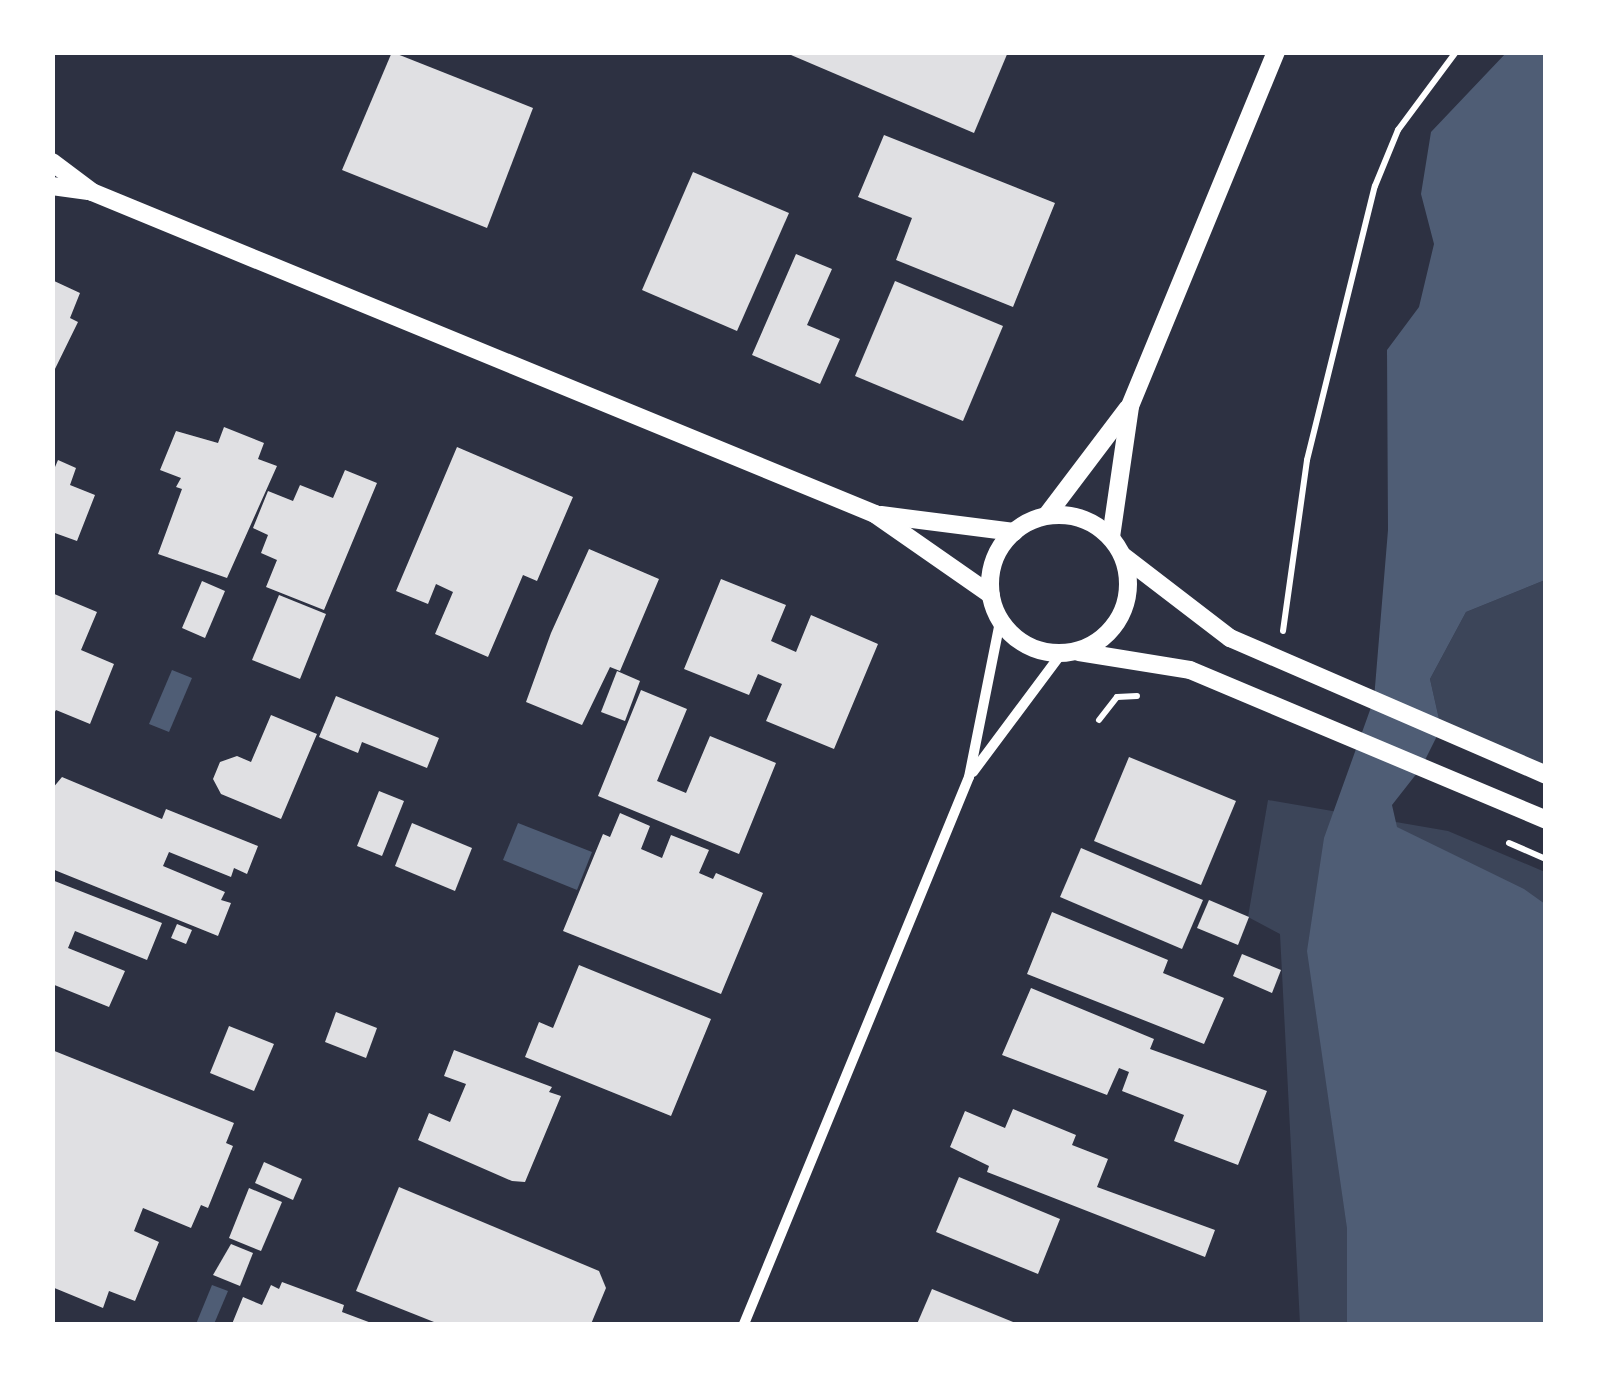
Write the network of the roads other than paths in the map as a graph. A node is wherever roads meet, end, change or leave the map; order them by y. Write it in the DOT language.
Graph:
graph roads {
  1 [pos="1276,52"];
  2 [pos="52,162"];
  3 [pos="52,186"];
  4 [pos="92,192"];
  5 [pos="1130,406"];
  6 [pos="875,514"];
  7 [pos="1047,515"];
  8 [pos="1014,532"];
  9 [pos="1111,536"];
  10 [pos="1123,556"];
  11 [pos="991,595"];
  12 [pos="1000,622"];
  13 [pos="1070,653"];
  14 [pos="1546,775"];
  15 [pos="969,776"];
  16 [pos="1546,820"];
  17 [pos="744,1324"];
  1 -- 5 [label="street"];
  2 -- 4 [label="street"];
  3 -- 4 [label="street"];
  4 -- 6 [label="street"];
  5 -- 7 [label="street"];
  5 -- 9 [label="street"];
  6 -- 8 [label="street"];
  6 -- 11 [label="street"];
  7 -- 8 [label="street"];
  7 -- 9 [label="street"];
  8 -- 11 [label="street"];
  9 -- 10 [label="street"];
  10 -- 13 [label="street"];
  10 -- 14 [label="street"];
  11 -- 12 [label="street"];
  12 -- 13 [label="street"];
  12 -- 15 [label="street"];
  13 -- 15 [label="street"];
  13 -- 16 [label="street"];
  15 -- 17 [label="street"];
}
